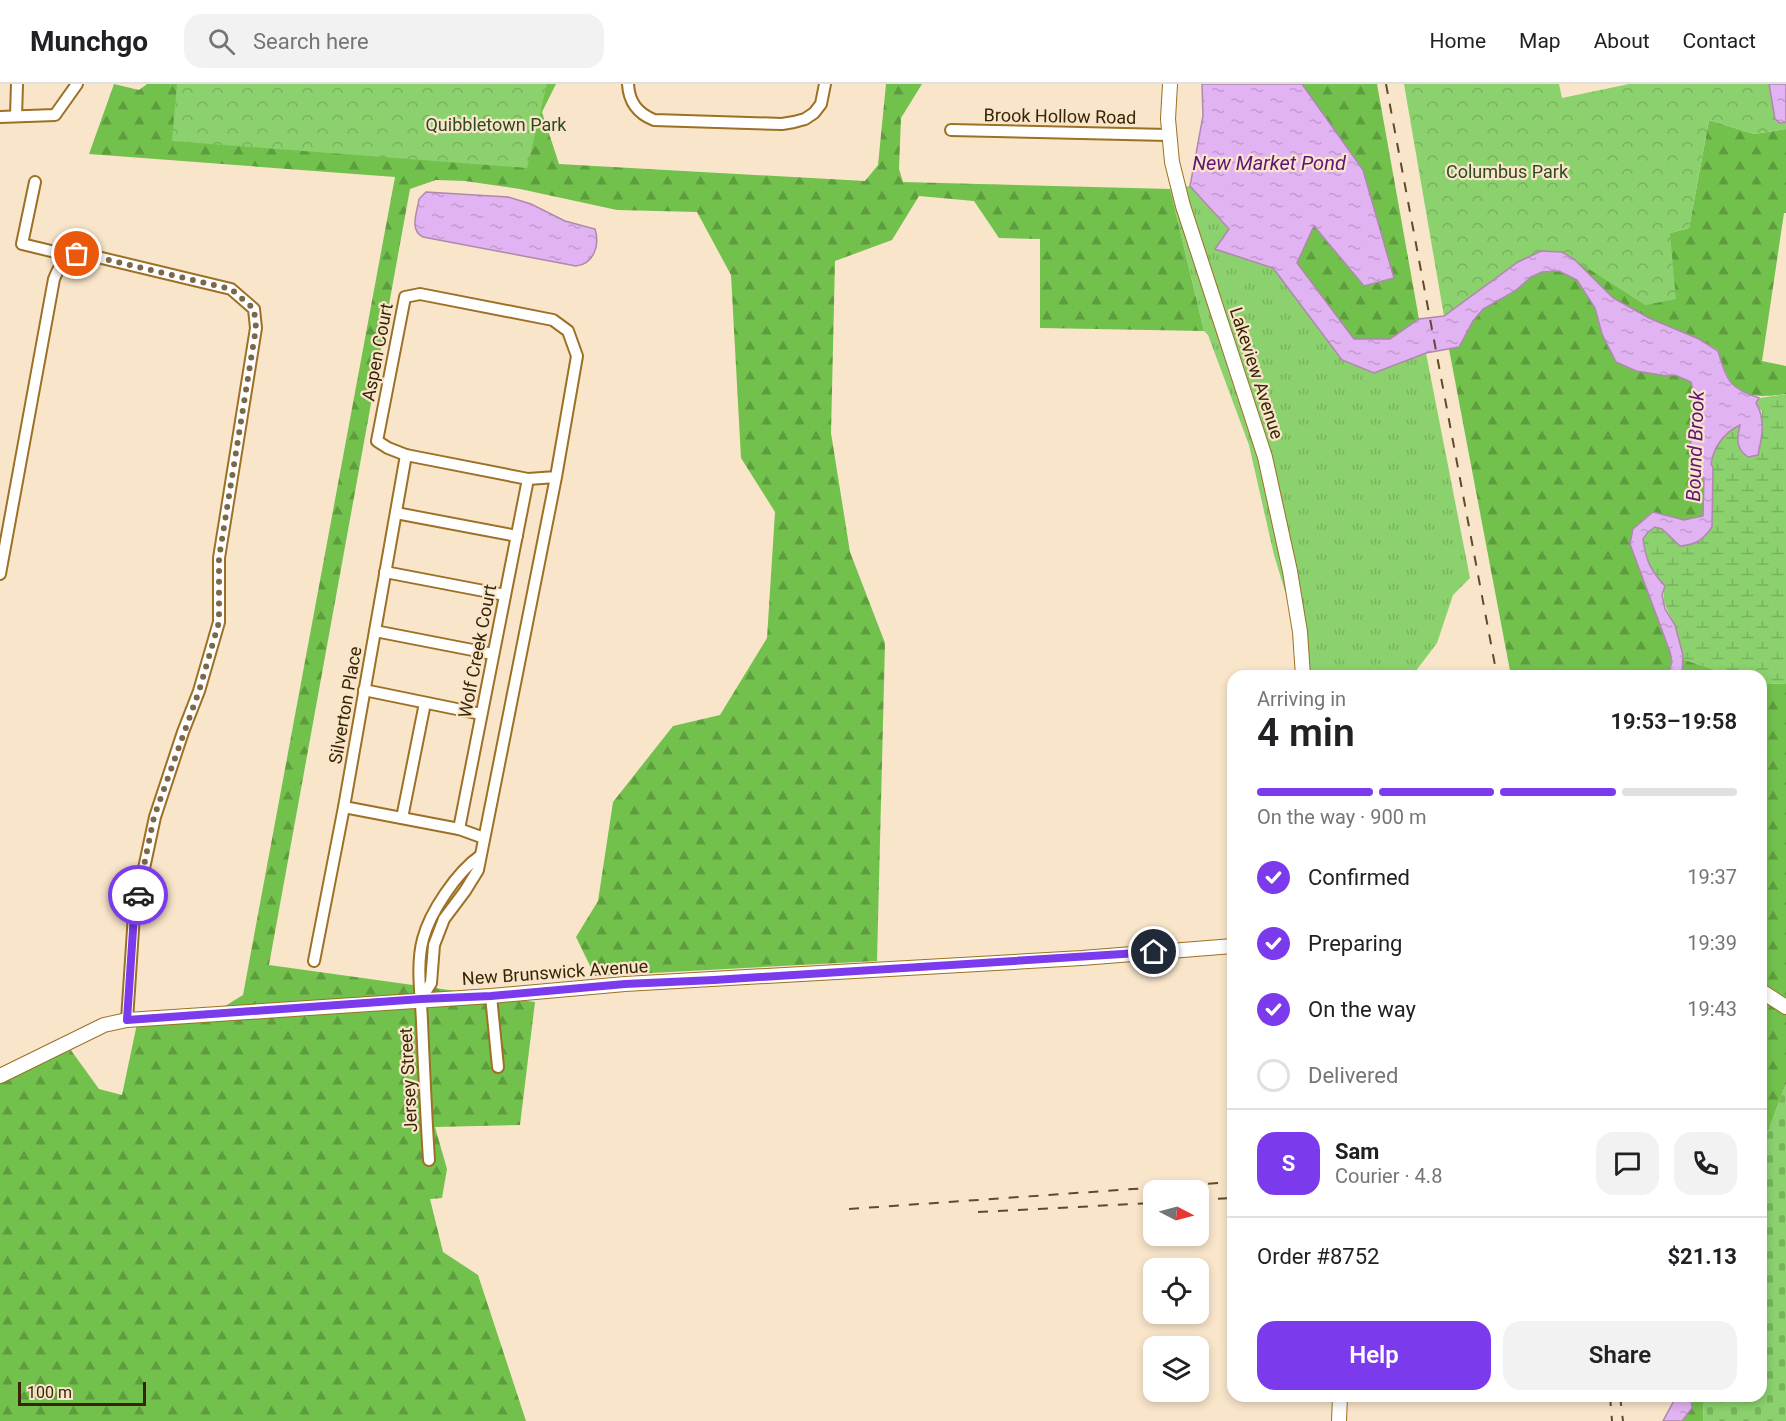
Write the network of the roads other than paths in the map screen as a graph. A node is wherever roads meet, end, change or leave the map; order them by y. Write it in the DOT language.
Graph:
graph roads {
  1 [pos="17,84"];
  2 [pos="77,84"];
  3 [pos="628,84"];
  4 [pos="825,84"];
  5 [pos="1170,84"];
  6 [pos="16,116"];
  7 [pos="0,117"];
  8 [pos="951,130"];
  9 [pos="1168,135"];
  10 [pos="35,182"];
  11 [pos="72,256"];
  12 [pos="406,455"];
  13 [pos="556,477"];
  14 [pos="528,478"];
  15 [pos="396,513"];
  16 [pos="517,536"];
  17 [pos="385,572"];
  18 [pos="0,574"];
  19 [pos="505,596"];
  20 [pos="375,631"];
  21 [pos="493,654"];
  22 [pos="1303,670"];
  23 [pos="364,690"];
  24 [pos="425,703"];
  25 [pos="482,714"];
  26 [pos="344,807"];
  27 [pos="402,818"];
  28 [pos="459,829"];
  29 [pos="484,838"];
  30 [pos="1227,946"];
  31 [pos="314,961"];
  32 [pos="1767,995"];
  33 [pos="491,996"];
  34 [pos="421,999"];
  35 [pos="1786,1007"];
  36 [pos="127,1020"];
  37 [pos="498,1067"];
  38 [pos="0,1076"];
  39 [pos="429,1160"];
  40 [pos="1340,1402"];
  41 [pos="1339,1421"];
  1 -- 6 [label="street"];
  2 -- 6 [label="street"];
  3 -- 4 [label="street"];
  5 -- 9 [label="street, Lakeview Avenue"];
  6 -- 7 [label="street"];
  8 -- 9 [label="street, Brook Hollow Road"];
  9 -- 22 [label="street, Lakeview Avenue"];
  10 -- 11 [label="street"];
  11 -- 18 [label="street"];
  11 -- 36 [label="street"];
  12 -- 13 [label="street, Aspen Court"];
  12 -- 14 [label="street, Aspen Court"];
  12 -- 15 [label="street, Silverton Place"];
  13 -- 14 [label="street, Aspen Court"];
  13 -- 29 [label="street, Aspen Court"];
  14 -- 16 [label="street, Wolf Creek Court"];
  15 -- 16 [label="street"];
  15 -- 17 [label="street, Silverton Place"];
  16 -- 19 [label="street, Wolf Creek Court"];
  17 -- 19 [label="street"];
  17 -- 20 [label="street, Silverton Place"];
  19 -- 21 [label="street, Wolf Creek Court"];
  20 -- 21 [label="street"];
  20 -- 23 [label="street, Silverton Place"];
  21 -- 25 [label="street, Wolf Creek Court"];
  23 -- 24 [label="street"];
  23 -- 26 [label="street, Silverton Place"];
  24 -- 25 [label="street"];
  24 -- 27 [label="street"];
  25 -- 28 [label="street, Wolf Creek Court"];
  26 -- 27 [label="street"];
  26 -- 31 [label="street, Silverton Place"];
  27 -- 28 [label="street"];
  28 -- 29 [label="street"];
  29 -- 34 [label="street, Aspen Court"];
  30 -- 33 [label="street, New Brunswick Avenue"];
  32 -- 35 [label="street"];
  33 -- 34 [label="street, New Brunswick Avenue"];
  33 -- 37 [label="street"];
  34 -- 36 [label="street, New Brunswick Avenue"];
  34 -- 39 [label="street, Jersey Street"];
  36 -- 38 [label="street, New Brunswick Avenue"];
  40 -- 41 [label="street"];
}
